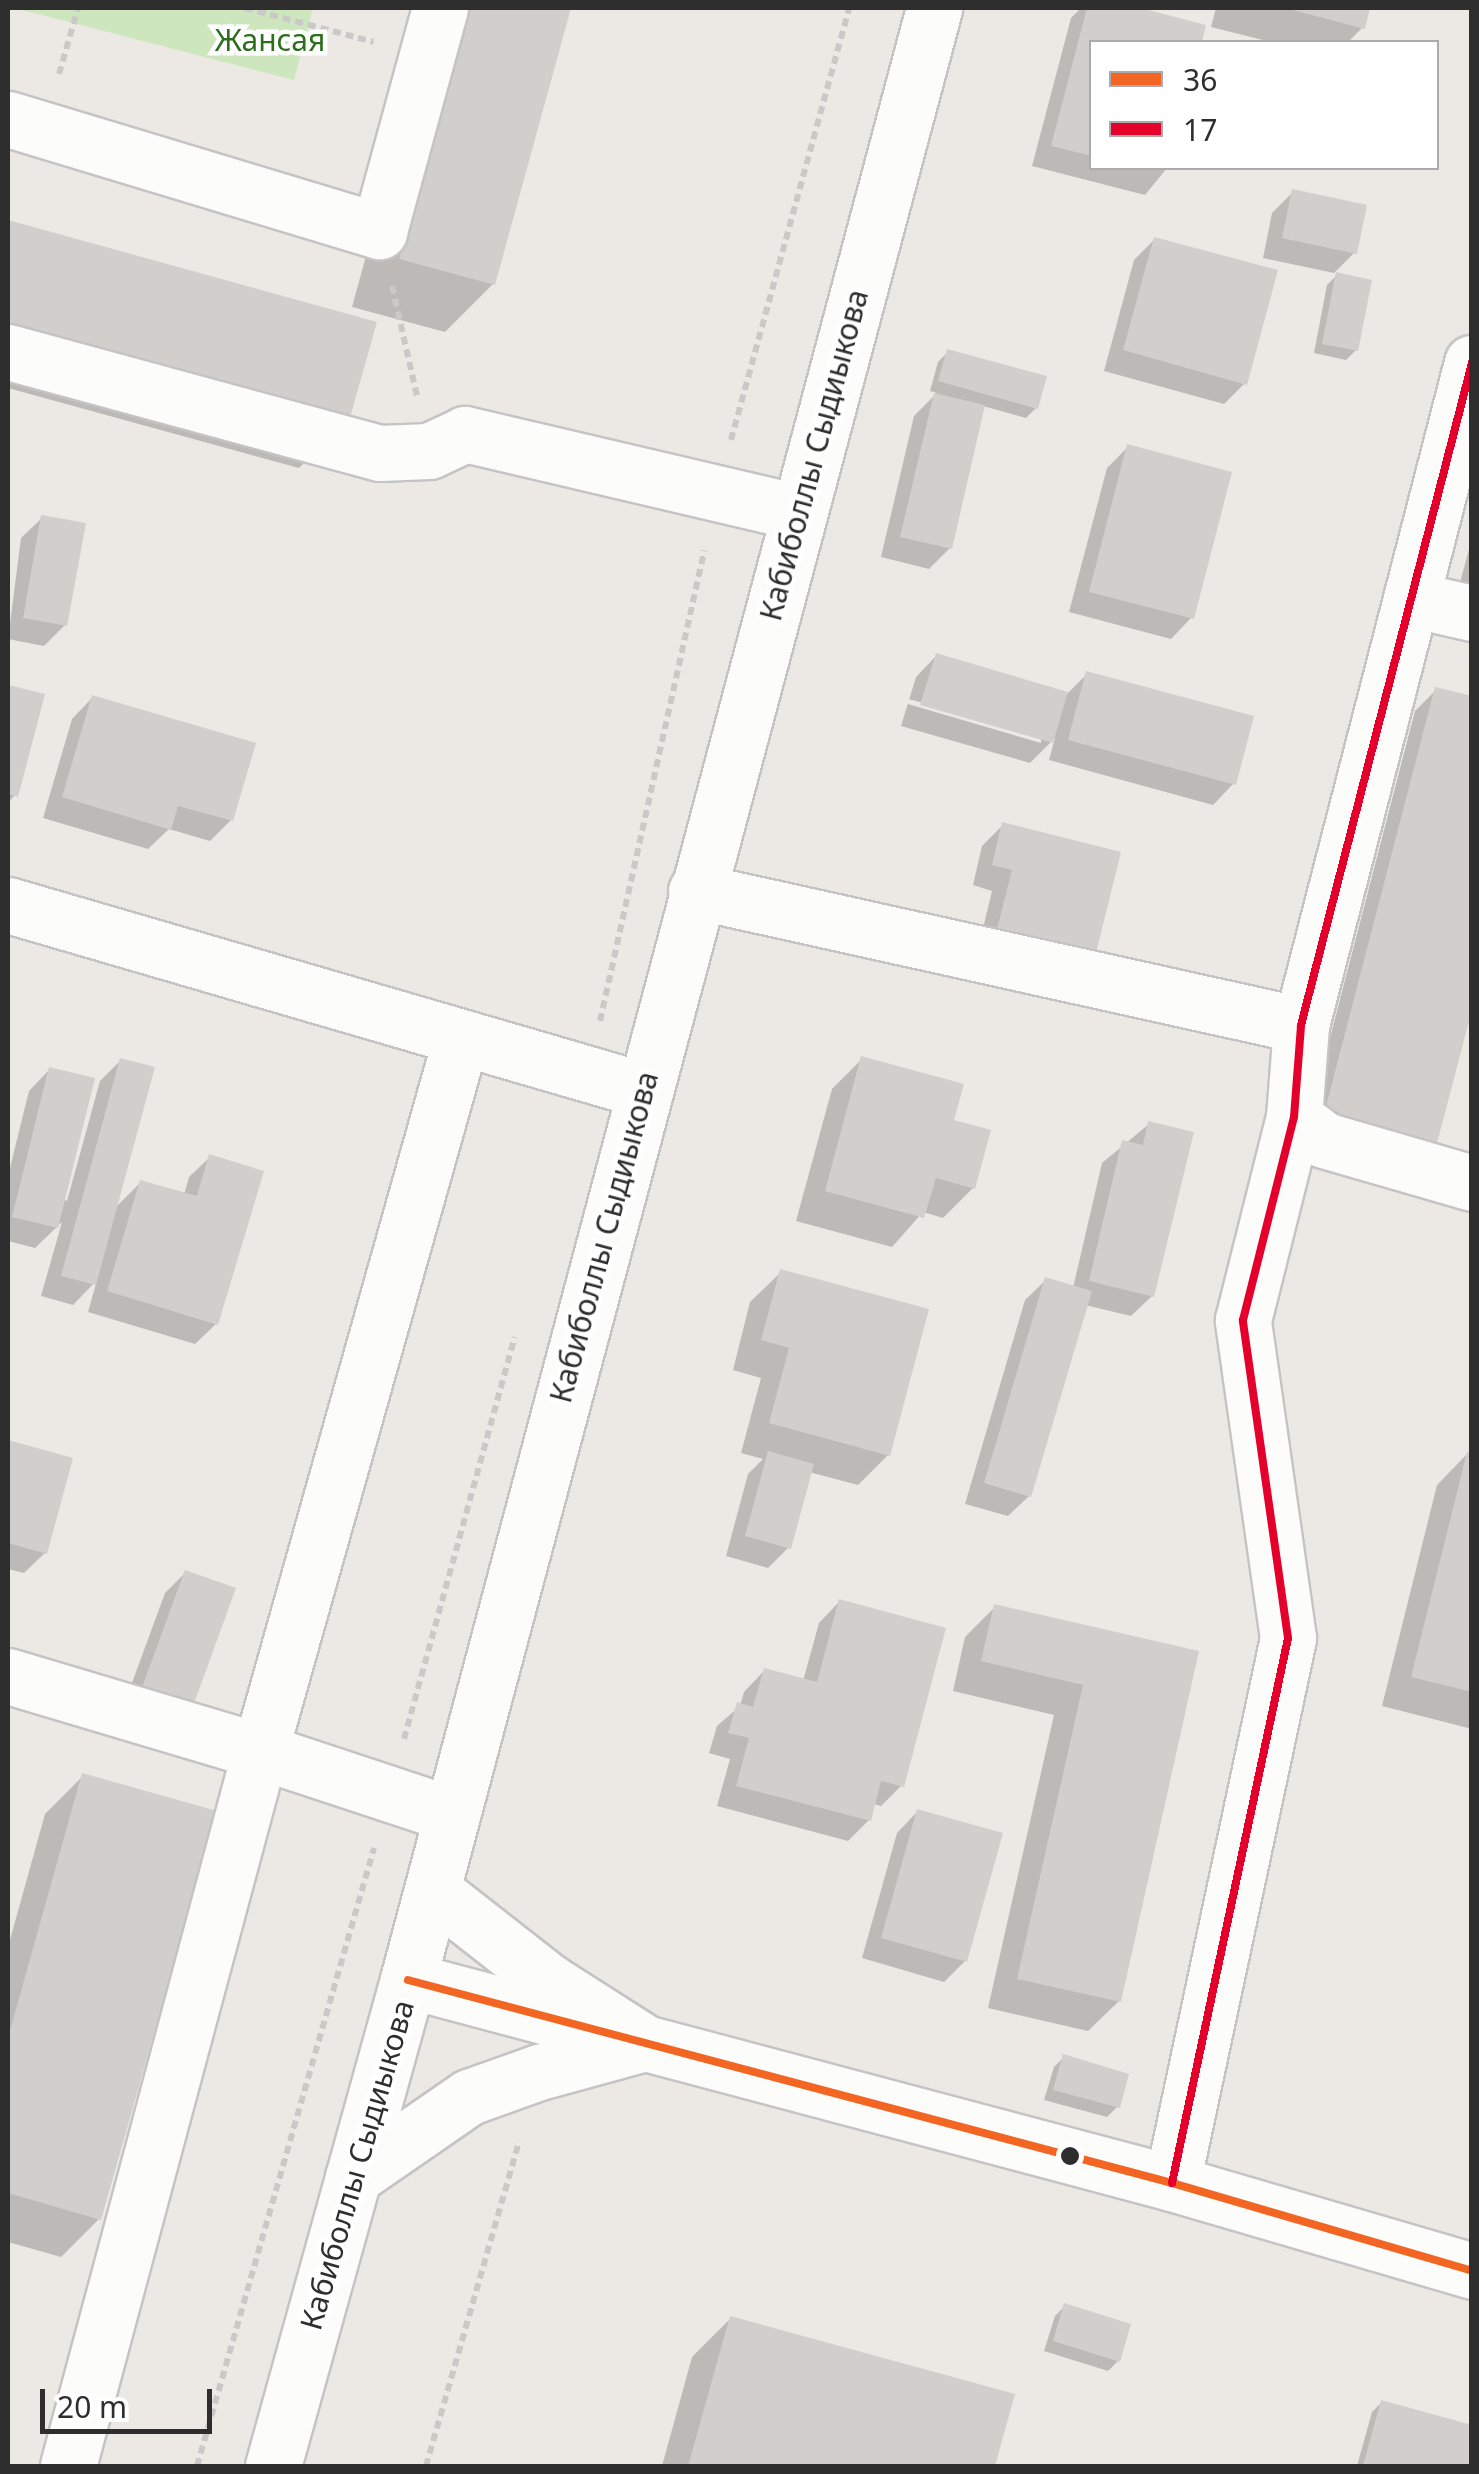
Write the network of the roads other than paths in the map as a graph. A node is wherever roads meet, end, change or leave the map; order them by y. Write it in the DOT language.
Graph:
graph roads {
  1 [pos="934,8"];
  2 [pos="434,32"];
  3 [pos="25,124"];
  4 [pos="8,352"];
  5 [pos="1472,364"];
  6 [pos="798,512"];
  7 [pos="1411,599"];
  8 [pos="1472,613"];
  9 [pos="696,891"];
  10 [pos="8,906"];
  11 [pos="1301,1025"];
  12 [pos="462,1038"];
  13 [pos="642,1090"];
  14 [pos="1294,1117"];
  15 [pos="1472,1183"];
  16 [pos="8,1676"];
  17 [pos="260,1750"];
  18 [pos="450,1814"];
  19 [pos="432,1890"];
  20 [pos="408,1980"];
  21 [pos="644,2043"];
  22 [pos="354,2176"];
  23 [pos="1172,2182"];
  24 [pos="1472,2271"];
  25 [pos="68,2466"];
  26 [pos="272,2466"];
  1 -- 6 [label="street, Кабиболлы Сыдиыкова"];
  2 -- 3 [label="street"];
  4 -- 6 [label="street"];
  5 -- 7 [label="street"];
  6 -- 9 [label="street, Кабиболлы Сыдиыкова"];
  7 -- 8 [label="street"];
  7 -- 11 [label="street"];
  9 -- 11 [label="street"];
  9 -- 13 [label="street, Кабиболлы Сыдиыкова"];
  10 -- 12 [label="street"];
  11 -- 14 [label="street"];
  12 -- 13 [label="street"];
  12 -- 17 [label="street"];
  13 -- 18 [label="street, Кабиболлы Сыдиыкова"];
  14 -- 15 [label="street"];
  14 -- 23 [label="street"];
  16 -- 17 [label="street"];
  17 -- 18 [label="street"];
  17 -- 25 [label="street"];
  18 -- 19 [label="street, Кабиболлы Сыдиыкова"];
  19 -- 20 [label="street, Кабиболлы Сыдиыкова"];
  19 -- 21 [label="street"];
  20 -- 21 [label="street"];
  20 -- 22 [label="street, Кабиболлы Сыдиыкова"];
  21 -- 22 [label="street"];
  21 -- 23 [label="street"];
  22 -- 26 [label="street, Кабиболлы Сыдиыкова"];
  23 -- 24 [label="street"];
}
